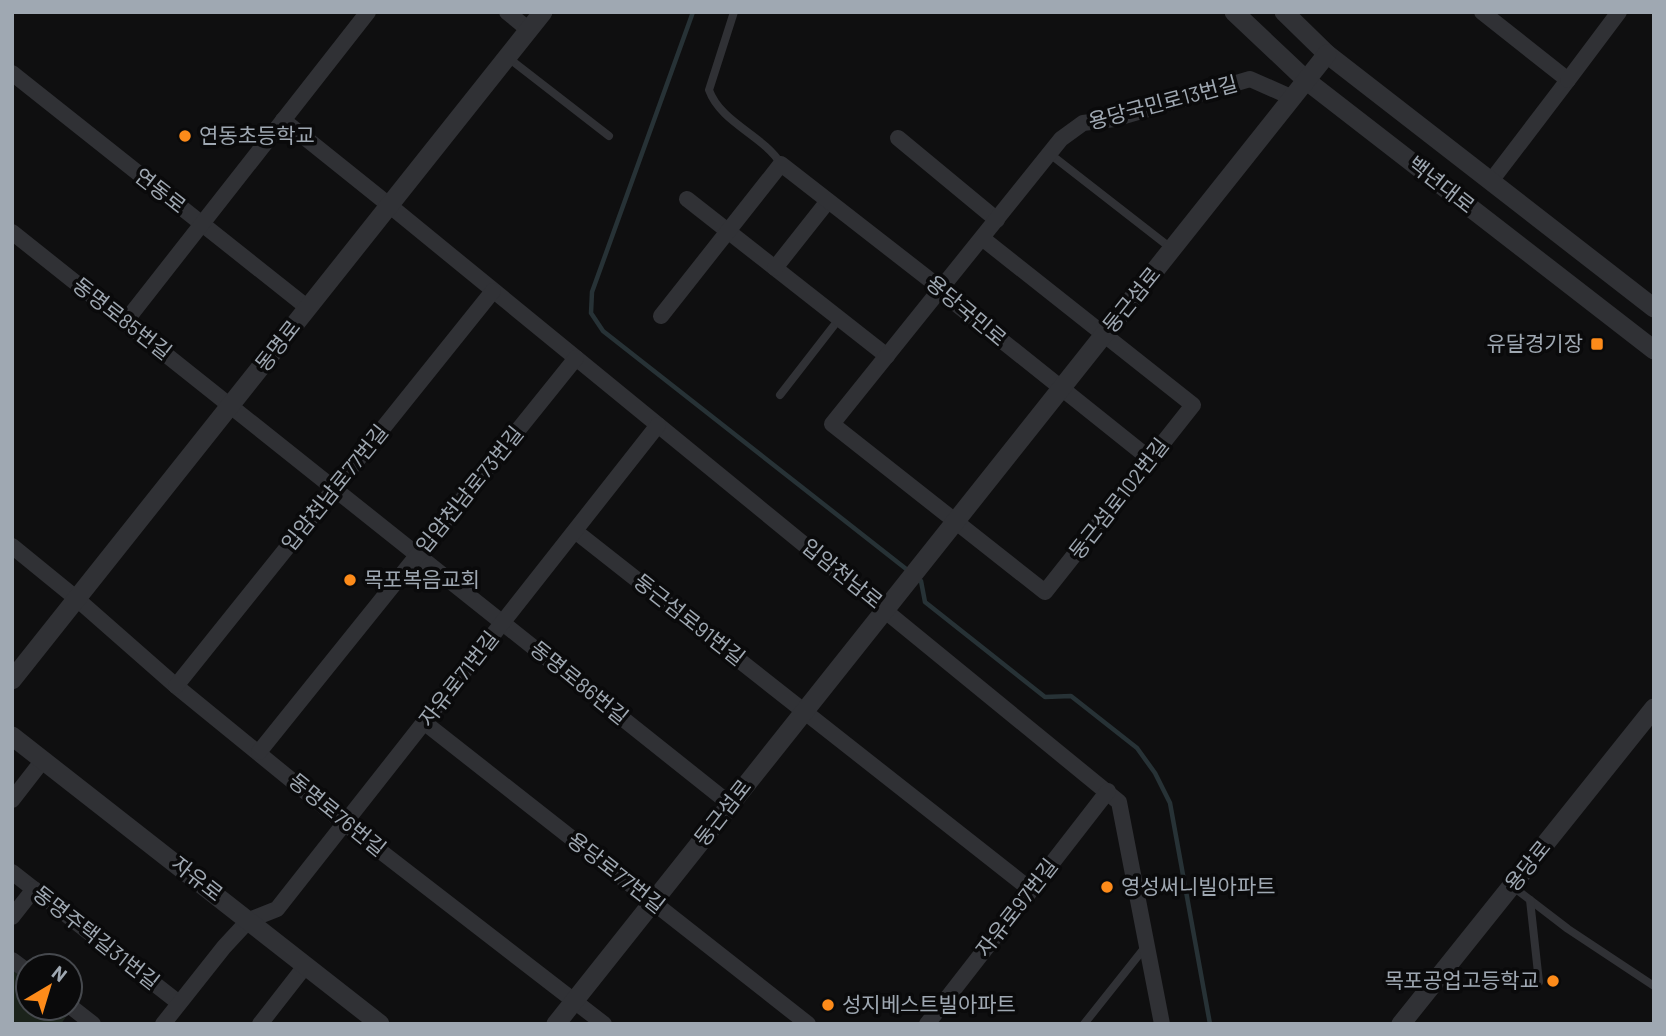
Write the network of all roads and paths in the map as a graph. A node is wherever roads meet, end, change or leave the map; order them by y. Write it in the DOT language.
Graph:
graph roads {
  1 [pos="368,12"];
  2 [pos="507,12"];
  3 [pos="543,12"];
  4 [pos="734,12"];
  5 [pos="1234,12"];
  6 [pos="1284,12"];
  7 [pos="1482,12"];
  8 [pos="1619,12"];
  9 [pos="529,30"];
  10 [pos="1326,54"];
  11 [pos="508,57"];
  12 [pos="12,73"];
  13 [pos="1568,80"];
  14 [pos="1307,81"];
  15 [pos="1293,98"];
  16 [pos="283,120"];
  17 [pos="609,136"];
  18 [pos="898,138"];
  19 [pos="1050,154"];
  20 [pos="781,164"];
  21 [pos="1491,181"];
  22 [pos="687,199"];
  23 [pos="828,201"];
  24 [pos="389,205"];
  25 [pos="997,220"];
  26 [pos="202,224"];
  27 [pos="12,232"];
  28 [pos="728,232"];
  29 [pos="982,238"];
  30 [pos="1172,249"];
  31 [pos="775,268"];
  32 [pos="493,291"];
  33 [pos="940,291"];
  34 [pos="308,308"];
  35 [pos="1654,308"];
  36 [pos="661,316"];
  37 [pos="839,319"];
  38 [pos="125,321"];
  39 [pos="1104,335"];
  40 [pos="1654,350"];
  41 [pos="887,356"];
  42 [pos="576,358"];
  43 [pos="1061,388"];
  44 [pos="780,395"];
  45 [pos="231,405"];
  46 [pos="658,425"];
  47 [pos="1150,459"];
  48 [pos="335,488"];
  49 [pos="956,521"];
  50 [pos="575,531"];
  51 [pos="12,546"];
  52 [pos="418,555"];
  53 [pos="77,598"];
  54 [pos="887,606"];
  55 [pos="504,623"];
  56 [pos="12,680"];
  57 [pos="176,686"];
  58 [pos="1654,708"];
  59 [pos="803,710"];
  60 [pos="425,723"];
  61 [pos="12,736"];
  62 [pos="259,752"];
  63 [pos="43,760"];
  64 [pos="1108,791"];
  65 [pos="12,800"];
  66 [pos="730,804"];
  67 [pos="344,823"];
  68 [pos="12,872"];
  69 [pos="1512,886"];
  70 [pos="34,889"];
  71 [pos="1031,890"];
  72 [pos="1530,900"];
  73 [pos="653,902"];
  74 [pos="12,917"];
  75 [pos="248,920"];
  76 [pos="1147,944"];
  77 [pos="306,965"];
  78 [pos="1539,982"];
  79 [pos="1654,986"];
  80 [pos="574,1000"];
  81 [pos="180,1003"];
  82 [pos="163,1024"];
  83 [pos="260,1024"];
  84 [pos="380,1024"];
  85 [pos="556,1024"];
  86 [pos="604,1024"];
  87 [pos="807,1024"];
  88 [pos="927,1024"];
  89 [pos="1084,1024"];
  90 [pos="1162,1024"];
  91 [pos="1401,1024"];
  1 -- 16 [label="street"];
  2 -- 9 [label="street"];
  3 -- 9 [label="street, 동명로"];
  4 -- 20 [label="lane"];
  5 -- 14 [label="street, 백년대로"];
  6 -- 10 [label="street, 백년대로"];
  7 -- 13 [label="street"];
  8 -- 13 [label="street"];
  9 -- 11 [label="street, 동명로"];
  10 -- 14 [label="street, 둥근섬로"];
  10 -- 21 [label="street, 백년대로"];
  11 -- 17 [label="lane"];
  11 -- 24 [label="street, 동명로"];
  12 -- 26 [label="street, 연동로"];
  13 -- 21 [label="street"];
  14 -- 15 [label="street, 둥근섬로"];
  14 -- 40 [label="street, 백년대로"];
  15 -- 19 [label="street, 용당국민로13번길"];
  15 -- 30 [label="street, 둥근섬로"];
  16 -- 24 [label="street, 입암천남로"];
  16 -- 26 [label="street"];
  18 -- 25 [label="street"];
  19 -- 25 [label="street, 용당국민로13번길"];
  19 -- 30 [label="lane"];
  20 -- 23 [label="street, 용당국민로"];
  20 -- 28 [label="street"];
  21 -- 35 [label="street, 백년대로"];
  22 -- 28 [label="street"];
  23 -- 31 [label="street"];
  23 -- 33 [label="street, 용당국민로"];
  24 -- 32 [label="street, 입암천남로"];
  24 -- 34 [label="street, 동명로"];
  25 -- 29 [label="street, 용당국민로13번길"];
  26 -- 34 [label="street, 연동로"];
  26 -- 38 [label="street"];
  27 -- 38 [label="street, 동명로85번길"];
  28 -- 31 [label="street"];
  28 -- 36 [label="street"];
  29 -- 33 [label="street, 용당국민로13번길"];
  29 -- 39 [label="street"];
  30 -- 39 [label="street, 둥근섬로"];
  31 -- 37 [label="street"];
  32 -- 42 [label="street, 입암천남로"];
  32 -- 48 [label="street, 입암천남로77번길"];
  33 -- 41 [label="street, 용당국민로13번길"];
  33 -- 43 [label="street, 용당국민로"];
  34 -- 45 [label="street, 동명로"];
  37 -- 41 [label="street"];
  37 -- 44 [label="lane"];
  38 -- 45 [label="street, 동명로85번길"];
  39 -- 43 [label="street, 둥근섬로"];
  39 -- 47 [label="street, 둥근섬로102번길"];
  41 -- 49 [label="street, 용당국민로13번길"];
  42 -- 46 [label="street, 입암천남로"];
  42 -- 52 [label="street, 입암천남로73번길"];
  43 -- 47 [label="street, 용당국민로"];
  43 -- 49 [label="street, 둥근섬로"];
  45 -- 48 [label="street, 동명로86번길"];
  45 -- 53 [label="street, 동명로"];
  46 -- 50 [label="street, 자유로71번길"];
  46 -- 54 [label="street, 입암천남로"];
  47 -- 49 [label="street, 둥근섬로102번길"];
  48 -- 52 [label="street, 동명로86번길"];
  48 -- 57 [label="street, 입암천남로77번길"];
  49 -- 54 [label="street, 둥근섬로"];
  50 -- 55 [label="street, 자유로71번길"];
  50 -- 59 [label="street, 둥근섬로91번길"];
  51 -- 53 [label="street, 동명로76번길"];
  52 -- 55 [label="street, 동명로86번길"];
  52 -- 62 [label="street, 입암천남로73번길"];
  53 -- 56 [label="street, 동명로"];
  53 -- 57 [label="street, 동명로76번길"];
  54 -- 59 [label="street, 둥근섬로"];
  54 -- 64 [label="street, 입암천남로"];
  55 -- 60 [label="street, 자유로71번길"];
  55 -- 66 [label="street, 동명로86번길"];
  57 -- 62 [label="street, 동명로76번길"];
  58 -- 69 [label="street, 용당로"];
  59 -- 66 [label="street, 둥근섬로"];
  59 -- 71 [label="street, 둥근섬로91번길"];
  60 -- 67 [label="street, 자유로71번길"];
  60 -- 73 [label="street, 용당로77번길"];
  61 -- 63 [label="street, 자유로"];
  62 -- 67 [label="street, 동명로76번길"];
  63 -- 65 [label="street"];
  63 -- 75 [label="street, 자유로"];
  64 -- 71 [label="street, 자유로97번길"];
  64 -- 76 [label="street, 입암천남로"];
  66 -- 73 [label="street, 둥근섬로"];
  67 -- 75 [label="street, 자유로71번길"];
  67 -- 80 [label="street, 동명로76번길"];
  68 -- 70 [label="street, 동명주택길31번길"];
  69 -- 72 [label="lane"];
  69 -- 91 [label="street, 용당로"];
  70 -- 74 [label="street"];
  70 -- 81 [label="street, 동명주택길31번길"];
  71 -- 88 [label="street, 자유로97번길"];
  72 -- 78 [label="lane"];
  72 -- 79 [label="lane"];
  73 -- 80 [label="street, 둥근섬로"];
  73 -- 87 [label="street, 용당로77번길"];
  75 -- 77 [label="street, 자유로"];
  75 -- 81 [label="street"];
  76 -- 89 [label="lane"];
  76 -- 90 [label="street, 입암천남로"];
  77 -- 83 [label="street"];
  77 -- 84 [label="street, 자유로"];
  80 -- 85 [label="street, 둥근섬로"];
  80 -- 86 [label="street, 동명로76번길"];
  81 -- 82 [label="street"];
}
